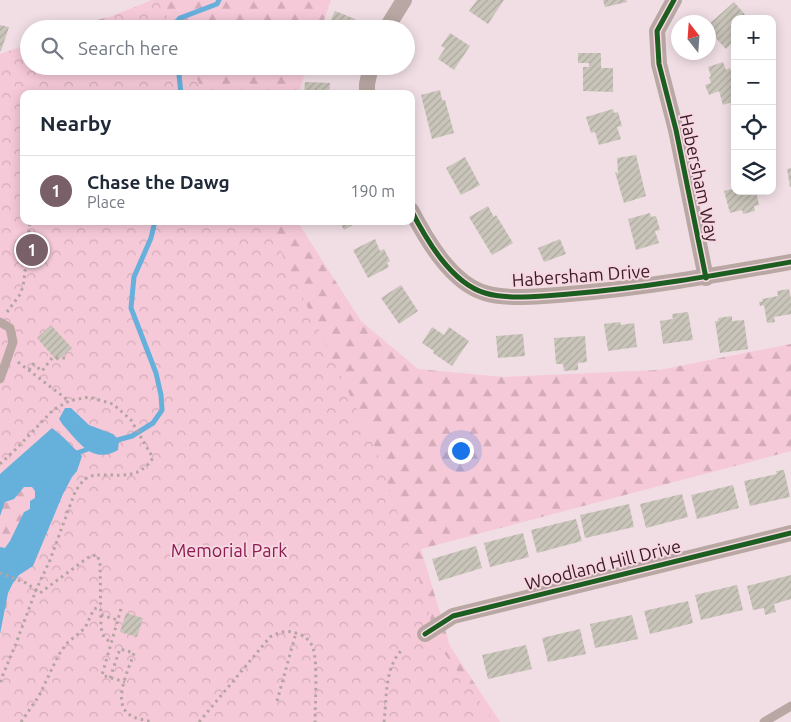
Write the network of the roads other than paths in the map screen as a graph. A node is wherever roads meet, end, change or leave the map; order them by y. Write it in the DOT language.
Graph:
graph roads {
  1 [pos="404,0"];
  2 [pos="674,0"];
  3 [pos="392,20"];
  4 [pos="369,75"];
  5 [pos="367,90"];
  6 [pos="415,217"];
  7 [pos="791,262"];
  8 [pos="706,278"];
  9 [pos="2,318"];
  10 [pos="0,379"];
  11 [pos="791,533"];
  12 [pos="425,634"];
  13 [pos="791,706"];
  14 [pos="764,722"];
  1 -- 3 [label="street"];
  2 -- 8 [label="street, Habersham Way"];
  4 -- 5 [label="street"];
  6 -- 8 [label="street, Habersham Drive"];
  7 -- 8 [label="street, Habersham Drive"];
  9 -- 10 [label="lane"];
  11 -- 12 [label="street, Woodland Hill Drive"];
  13 -- 14 [label="lane"];
}
